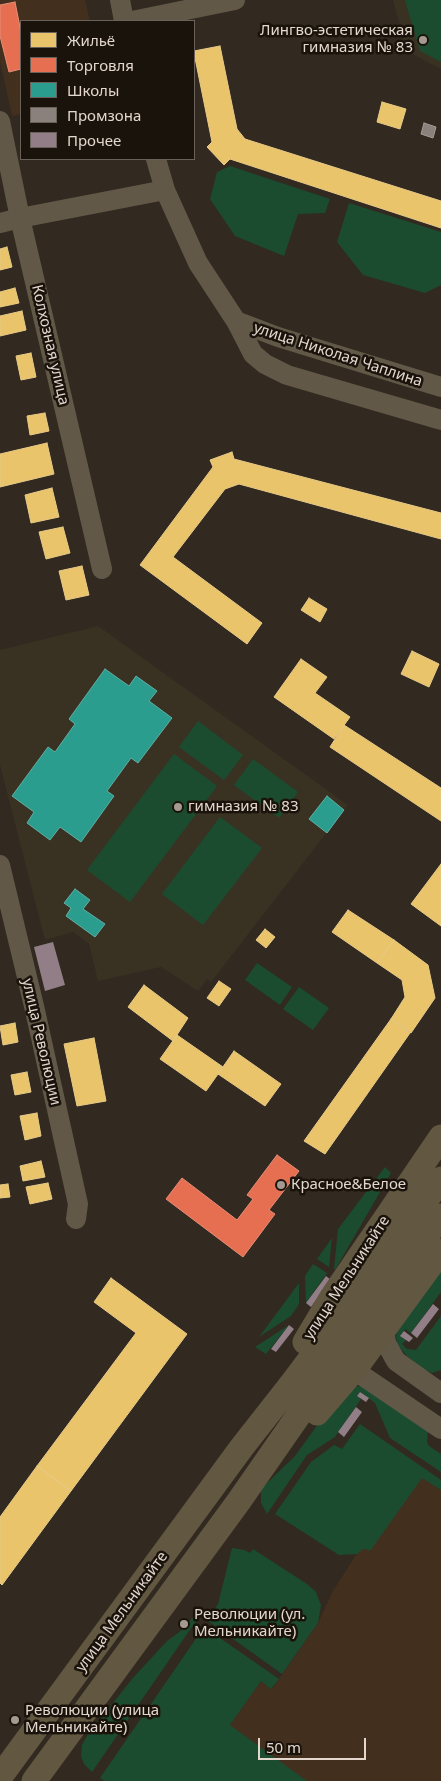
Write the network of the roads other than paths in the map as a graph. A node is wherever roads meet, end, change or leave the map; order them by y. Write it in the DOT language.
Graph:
graph roads {
  1 [pos="120,0"];
  2 [pos="235,0"];
  3 [pos="124,20"];
  4 [pos="137,20"];
  5 [pos="0,121"];
  6 [pos="156,160"];
  7 [pos="165,190"];
  8 [pos="20,218"];
  9 [pos="0,223"];
  10 [pos="236,321"];
  11 [pos="441,387"];
  12 [pos="441,420"];
  13 [pos="102,569"];
  14 [pos="0,864"];
  15 [pos="441,1137"];
  16 [pos="441,1179"];
  17 [pos="441,1216"];
  18 [pos="76,1219"];
  19 [pos="441,1251"];
  20 [pos="384,1329"];
  21 [pos="354,1370"];
  22 [pos="441,1392"];
  23 [pos="441,1429"];
  24 [pos="242,1447"];
  25 [pos="239,1501"];
  26 [pos="0,1777"];
  27 [pos="34,1781"];
  1 -- 3 [label="street"];
  2 -- 4 [label="street"];
  5 -- 8 [label="street, Колхозная улица"];
  6 -- 7 [label="street, улица Николая Чаплина"];
  7 -- 8 [label="street"];
  7 -- 10 [label="street, улица Николая Чаплина"];
  8 -- 9 [label="street"];
  8 -- 13 [label="street, Колхозная улица"];
  10 -- 11 [label="street, улица Николая Чаплина"];
  10 -- 12 [label="street, улица Николая Чаплина"];
  14 -- 18 [label="street, улица Революции"];
  15 -- 24 [label="main road, улица Мельникайте"];
  16 -- 24 [label="main road, улица Мельникайте"];
  17 -- 25 [label="main road, улица Мельникайте"];
  19 -- 20 [label="main road, улица Мельникайте"];
  20 -- 21 [label="main road, улица Мельникайте"];
  20 -- 22 [label="street"];
  21 -- 23 [label="street"];
  21 -- 25 [label="main road, улица Мельникайте"];
  24 -- 26 [label="main road, улица Мельникайте"];
  25 -- 27 [label="main road, улица Мельникайте"];
}
